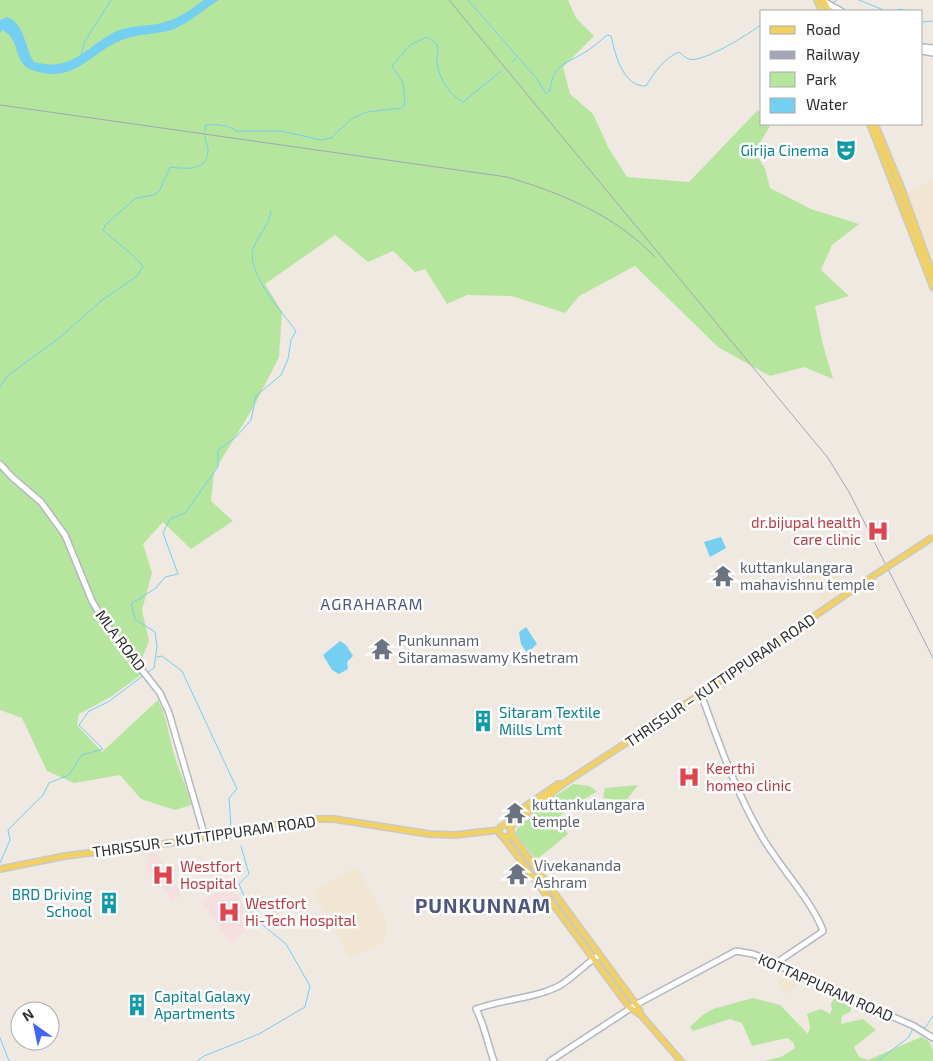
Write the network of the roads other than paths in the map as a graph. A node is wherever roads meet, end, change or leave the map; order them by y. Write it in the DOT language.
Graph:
graph roads {
  1 [pos="825,5"];
  2 [pos="838,10"];
  3 [pos="870,125"];
  4 [pos="875,125"];
  5 [pos="933,275"];
  6 [pos="933,287"];
  7 [pos="0,464"];
  8 [pos="933,537"];
  9 [pos="701,694"];
  10 [pos="507,826"];
  11 [pos="498,830"];
  12 [pos="511,834"];
  13 [pos="205,837"];
  14 [pos="504,838"];
  15 [pos="0,869"];
  16 [pos="599,955"];
  17 [pos="593,959"];
  18 [pos="776,963"];
  19 [pos="636,1004"];
  20 [pos="630,1008"];
  21 [pos="641,1015"];
  22 [pos="933,1038"];
  23 [pos="494,1061"];
  24 [pos="550,1061"];
  25 [pos="680,1061"];
  1 -- 2 [label="street"];
  3 -- 6 [label="main road"];
  4 -- 5 [label="main road"];
  7 -- 13 [label="street, MLA ROAD"];
  8 -- 9 [label="main road, THRISSUR – KUTTIPPURAM ROAD, bridge"];
  9 -- 10 [label="main road, THRISSUR – KUTTIPPURAM ROAD"];
  9 -- 18 [label="street"];
  10 -- 11 [label="main road, THRISSUR – KUTTIPPURAM ROAD"];
  10 -- 12 [label="main road"];
  11 -- 13 [label="main road, THRISSUR – KUTTIPPURAM ROAD"];
  11 -- 14 [label="main road"];
  12 -- 14 [label="main road"];
  12 -- 16 [label="main road"];
  13 -- 15 [label="main road, THRISSUR – KUTTIPPURAM ROAD"];
  14 -- 17 [label="main road"];
  16 -- 17 [label="street"];
  16 -- 19 [label="main road"];
  17 -- 20 [label="main road"];
  17 -- 23 [label="street"];
  18 -- 19 [label="street, KOTTAPPURAM ROAD"];
  18 -- 22 [label="street, KOTTAPPURAM ROAD"];
  19 -- 20 [label="street, KOTTAPPURAM ROAD"];
  19 -- 21 [label="main road"];
  20 -- 21 [label="main road"];
  20 -- 24 [label="street, KOTTAPPURAM ROAD"];
  21 -- 25 [label="main road"];
}
